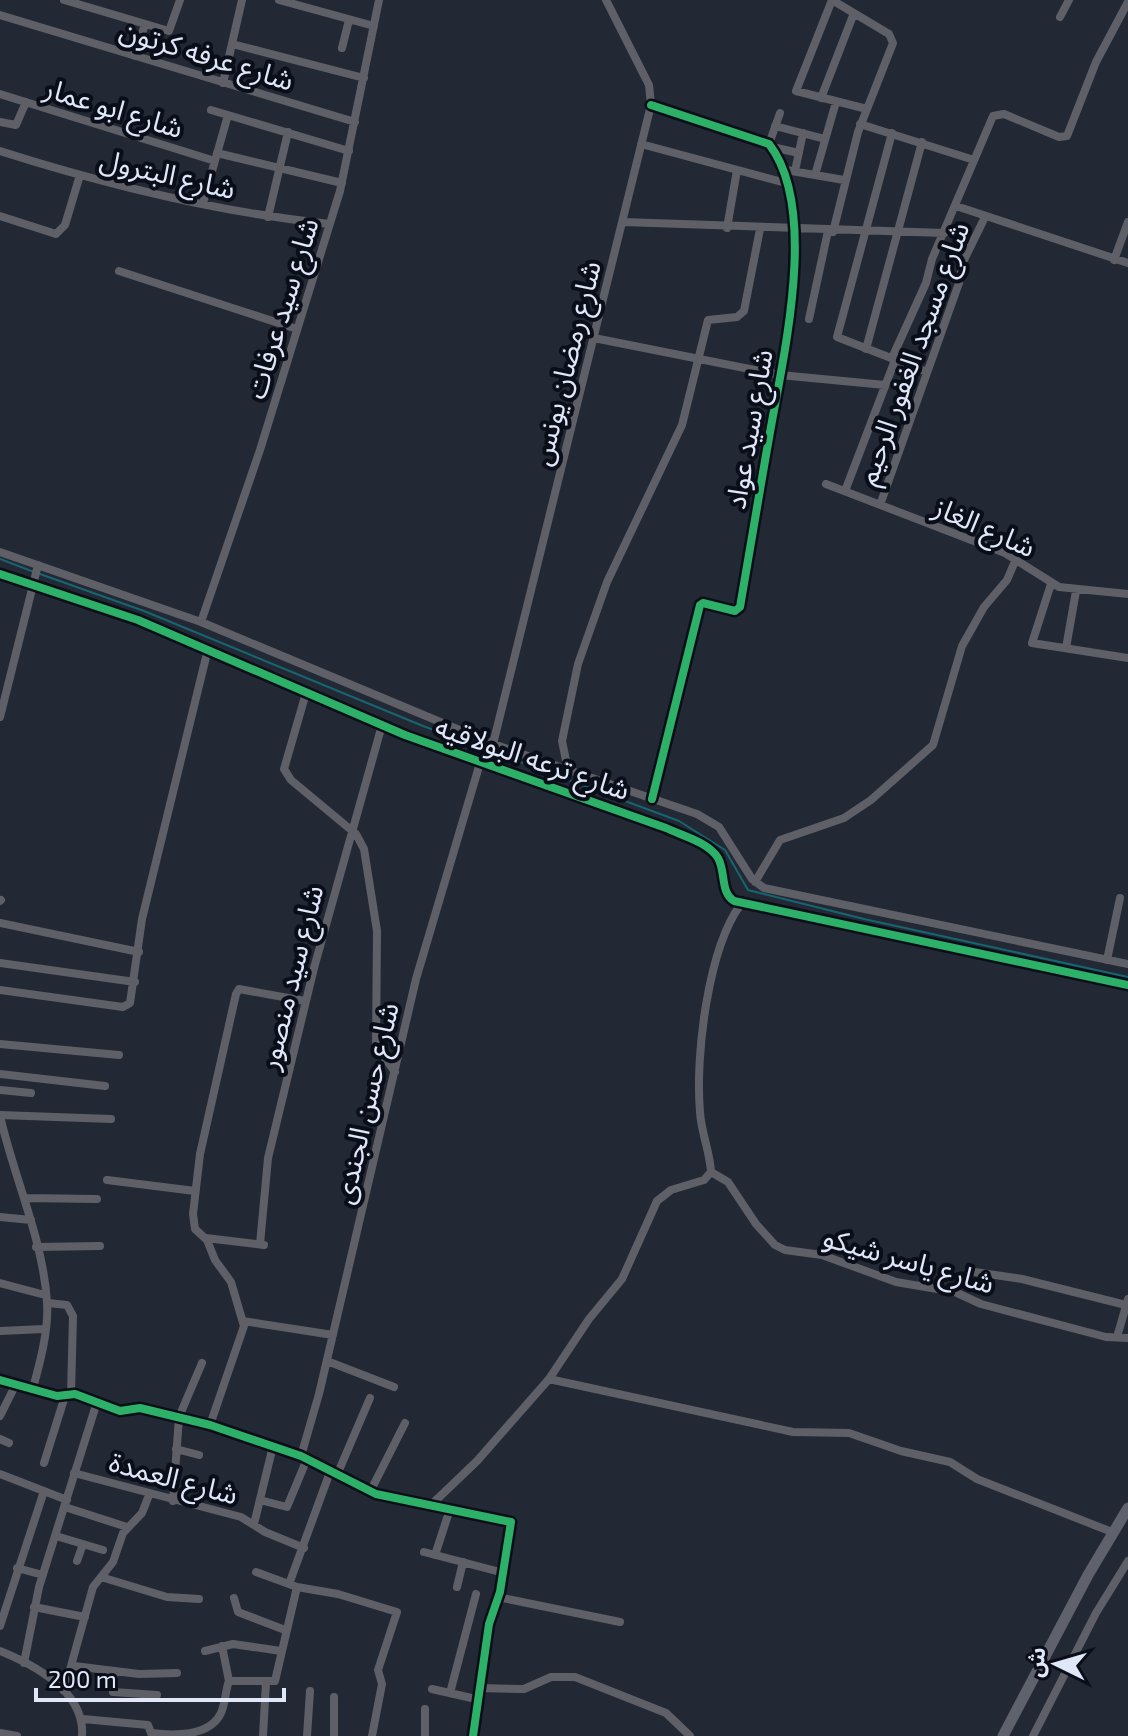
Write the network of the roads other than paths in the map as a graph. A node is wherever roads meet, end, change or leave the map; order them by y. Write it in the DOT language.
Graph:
graph roads {
  1 [pos="64,0"];
  2 [pos="180,0"];
  3 [pos="242,0"];
  4 [pos="279,0"];
  5 [pos="379,0"];
  6 [pos="606,0"];
  7 [pos="832,0"];
  8 [pos="1069,0"];
  9 [pos="81,2"];
  10 [pos="1128,2"];
  11 [pos="854,13"];
  12 [pos="0,15"];
  13 [pos="1060,17"];
  14 [pos="349,20"];
  15 [pos="145,24"];
  16 [pos="374,26"];
  17 [pos="232,44"];
  18 [pos="342,48"];
  19 [pos="135,56"];
  20 [pos="364,78"];
  21 [pos="223,83"];
  22 [pos="0,94"];
  23 [pos="821,98"];
  24 [pos="26,102"];
  25 [pos="836,102"];
  26 [pos="651,105"];
  27 [pos="867,109"];
  28 [pos="211,110"];
  29 [pos="780,113"];
  30 [pos="228,115"];
  31 [pos="0,122"];
  32 [pos="355,122"];
  33 [pos="860,124"];
  34 [pos="775,126"];
  35 [pos="288,132"];
  36 [pos="803,133"];
  37 [pos="892,133"];
  38 [pos="825,139"];
  39 [pos="922,142"];
  40 [pos="641,144"];
  41 [pos="770,145"];
  42 [pos="0,151"];
  43 [pos="349,151"];
  44 [pos="799,153"];
  45 [pos="216,157"];
  46 [pos="974,160"];
  47 [pos="279,168"];
  48 [pos="780,169"];
  49 [pos="737,170"];
  50 [pos="795,171"];
  51 [pos="80,175"];
  52 [pos="815,175"];
  53 [pos="844,180"];
  54 [pos="342,183"];
  55 [pos="786,183"];
  56 [pos="203,203"];
  57 [pos="956,206"];
  58 [pos="0,216"];
  59 [pos="268,217"];
  60 [pos="985,217"];
  61 [pos="623,222"];
  62 [pos="1128,222"];
  63 [pos="329,224"];
  64 [pos="727,228"];
  65 [pos="760,229"];
  66 [pos="794,230"];
  67 [pos="830,232"];
  68 [pos="865,232"];
  69 [pos="900,232"];
  70 [pos="944,233"];
  71 [pos="1114,260"];
  72 [pos="1128,263"];
  73 [pos="119,271"];
  74 [pos="809,319"];
  75 [pos="297,329"];
  76 [pos="594,338"];
  77 [pos="866,349"];
  78 [pos="893,359"];
  79 [pos="699,361"];
  80 [pos="927,372"];
  81 [pos="780,375"];
  82 [pos="885,385"];
  83 [pos="826,484"];
  84 [pos="845,491"];
  85 [pos="880,505"];
  86 [pos="0,552"];
  87 [pos="1016,559"];
  88 [pos="38,565"];
  89 [pos="0,574"];
  90 [pos="1051,584"];
  91 [pos="33,585"];
  92 [pos="1076,591"];
  93 [pos="1128,594"];
  94 [pos="201,622"];
  95 [pos="1066,648"];
  96 [pos="208,649"];
  97 [pos="1128,658"];
  98 [pos="306,693"];
  99 [pos="0,717"];
  100 [pos="382,725"];
  101 [pos="493,744"];
  102 [pos="480,763"];
  103 [pos="568,770"];
  104 [pos="652,799"];
  105 [pos="352,831"];
  106 [pos="755,882"];
  107 [pos="1120,898"];
  108 [pos="741,904"];
  109 [pos="0,923"];
  110 [pos="139,952"];
  111 [pos="1107,960"];
  112 [pos="0,963"];
  113 [pos="1128,964"];
  114 [pos="135,982"];
  115 [pos="1128,985"];
  116 [pos="0,990"];
  117 [pos="305,1001"];
  118 [pos="0,1044"];
  119 [pos="119,1055"];
  120 [pos="395,1072"];
  121 [pos="0,1074"];
  122 [pos="105,1086"];
  123 [pos="0,1090"];
  124 [pos="31,1093"];
  125 [pos="0,1117"];
  126 [pos="111,1119"];
  127 [pos="711,1172"];
  128 [pos="107,1180"];
  129 [pos="195,1191"];
  130 [pos="24,1198"];
  131 [pos="97,1199"];
  132 [pos="0,1217"];
  133 [pos="31,1220"];
  134 [pos="205,1238"];
  135 [pos="100,1246"];
  136 [pos="36,1247"];
  137 [pos="968,1271"];
  138 [pos="0,1283"];
  139 [pos="46,1299"];
  140 [pos="1127,1302"];
  141 [pos="243,1321"];
  142 [pos="44,1329"];
  143 [pos="0,1331"];
  144 [pos="333,1335"];
  145 [pos="1117,1337"];
  146 [pos="1128,1338"];
  147 [pos="327,1361"];
  148 [pos="202,1363"];
  149 [pos="549,1379"];
  150 [pos="0,1380"];
  151 [pos="16,1384"];
  152 [pos="394,1387"];
  153 [pos="33,1388"];
  154 [pos="68,1395"];
  155 [pos="370,1398"];
  156 [pos="97,1402"];
  157 [pos="0,1416"];
  158 [pos="179,1417"];
  159 [pos="405,1423"];
  160 [pos="210,1425"];
  161 [pos="273,1446"];
  162 [pos="176,1449"];
  163 [pos="199,1455"];
  164 [pos="304,1458"];
  165 [pos="44,1463"];
  166 [pos="74,1473"];
  167 [pos="333,1473"];
  168 [pos="0,1474"];
  169 [pos="44,1491"];
  170 [pos="370,1492"];
  171 [pos="149,1495"];
  172 [pos="260,1500"];
  173 [pos="173,1501"];
  174 [pos="66,1504"];
  175 [pos="431,1505"];
  176 [pos="1128,1508"];
  177 [pos="450,1509"];
  178 [pos="254,1524"];
  179 [pos="127,1527"];
  180 [pos="1112,1532"];
  181 [pos="56,1536"];
  182 [pos="83,1544"];
  183 [pos="304,1548"];
  184 [pos="103,1550"];
  185 [pos="424,1552"];
  186 [pos="435,1555"];
  187 [pos="77,1561"];
  188 [pos="1128,1561"];
  189 [pos="463,1562"];
  190 [pos="17,1568"];
  191 [pos="256,1572"];
  192 [pos="504,1573"];
  193 [pos="43,1575"];
  194 [pos="101,1577"];
  195 [pos="293,1586"];
  196 [pos="457,1587"];
  197 [pos="476,1594"];
  198 [pos="498,1597"];
  199 [pos="234,1598"];
  200 [pos="199,1599"];
  201 [pos="3,1607"];
  202 [pos="34,1607"];
  203 [pos="85,1617"];
  204 [pos="620,1622"];
  205 [pos="0,1626"];
  206 [pos="285,1630"];
  207 [pos="222,1646"];
  208 [pos="0,1651"];
  209 [pos="205,1651"];
  210 [pos="281,1651"];
  211 [pos="24,1663"];
  212 [pos="74,1666"];
  213 [pos="114,1671"];
  214 [pos="177,1673"];
  215 [pos="229,1681"];
  216 [pos="266,1682"];
  217 [pos="478,1688"];
  218 [pos="432,1689"];
  219 [pos="64,1691"];
  220 [pos="310,1691"];
  221 [pos="450,1693"];
  222 [pos="157,1695"];
  223 [pos="334,1697"];
  224 [pos="476,1699"];
  225 [pos="425,1709"];
  226 [pos="83,1719"];
  227 [pos="0,1733"];
  228 [pos="164,1735"];
  229 [pos="194,1735"];
  230 [pos="17,1736"];
  231 [pos="82,1736"];
  232 [pos="263,1736"];
  233 [pos="307,1736"];
  234 [pos="334,1736"];
  235 [pos="372,1736"];
  236 [pos="425,1736"];
  237 [pos="473,1736"];
  238 [pos="690,1736"];
  239 [pos="1003,1736"];
  240 [pos="1033,1736"];
  1 -- 9 [label="street"];
  2 -- 15 [label="street"];
  3 -- 17 [label="street"];
  4 -- 14 [label="street"];
  5 -- 16 [label="street, شارع سيد عرفات"];
  6 -- 26 [label="street"];
  7 -- 11 [label="street"];
  7 -- 23 [label="street"];
  8 -- 13 [label="street"];
  9 -- 15 [label="street"];
  10 -- 46 [label="street"];
  11 -- 23 [label="street"];
  11 -- 27 [label="street"];
  12 -- 19 [label="street, شارع عرفه كرتون"];
  14 -- 16 [label="street"];
  14 -- 18 [label="street"];
  15 -- 19 [label="street"];
  16 -- 20 [label="street, شارع سيد عرفات"];
  17 -- 20 [label="street"];
  17 -- 21 [label="street"];
  19 -- 21 [label="street, شارع عرفه كرتون"];
  20 -- 32 [label="street, شارع سيد عرفات"];
  21 -- 32 [label="street, شارع عرفه كرتون"];
  22 -- 24 [label="street, شارع ابو عمار"];
  23 -- 25 [label="street"];
  24 -- 31 [label="street"];
  24 -- 45 [label="street, شارع ابو عمار"];
  25 -- 27 [label="street"];
  25 -- 38 [label="street"];
  26 -- 40 [label="street, شارع رمضان يونس"];
  26 -- 41 [label="street"];
  27 -- 33 [label="street"];
  28 -- 30 [label="street"];
  29 -- 34 [label="street"];
  30 -- 35 [label="street"];
  30 -- 45 [label="street"];
  32 -- 43 [label="street, شارع سيد عرفات"];
  33 -- 37 [label="street"];
  33 -- 53 [label="street"];
  34 -- 36 [label="street"];
  34 -- 41 [label="street"];
  35 -- 43 [label="street"];
  35 -- 47 [label="street"];
  36 -- 38 [label="street"];
  36 -- 44 [label="street"];
  37 -- 39 [label="street"];
  37 -- 68 [label="street"];
  38 -- 52 [label="street"];
  39 -- 46 [label="street"];
  39 -- 69 [label="street"];
  40 -- 49 [label="street"];
  40 -- 61 [label="street, شارع رمضان يونس"];
  41 -- 44 [label="street"];
  41 -- 48 [label="street, شارع سيد عواد"];
  42 -- 51 [label="street, شارع البترول"];
  43 -- 54 [label="street, شارع سيد عرفات"];
  44 -- 50 [label="street"];
  45 -- 47 [label="street, شارع ابو عمار"];
  45 -- 56 [label="street"];
  46 -- 57 [label="street"];
  47 -- 54 [label="street, شارع ابو عمار"];
  47 -- 59 [label="street"];
  48 -- 50 [label="street"];
  48 -- 55 [label="street, شارع سيد عواد"];
  49 -- 55 [label="street"];
  49 -- 64 [label="street"];
  50 -- 52 [label="street"];
  51 -- 56 [label="street, شارع البترول"];
  51 -- 58 [label="street"];
  52 -- 53 [label="street"];
  53 -- 67 [label="street"];
  54 -- 63 [label="street, شارع سيد عرفات"];
  55 -- 66 [label="street, شارع سيد عواد"];
  56 -- 59 [label="street, شارع البترول"];
  57 -- 60 [label="street"];
  57 -- 70 [label="street"];
  59 -- 63 [label="street, شارع البترول"];
  60 -- 71 [label="street"];
  60 -- 80 [label="street, شارع مسجد الغفور الرحيم"];
  61 -- 64 [label="street"];
  61 -- 76 [label="street, شارع رمضان يونس"];
  62 -- 71 [label="street"];
  63 -- 75 [label="street, شارع سيد عرفات"];
  64 -- 65 [label="street"];
  65 -- 66 [label="street"];
  65 -- 79 [label="street"];
  66 -- 67 [label="street"];
  66 -- 81 [label="street, شارع سيد عواد"];
  67 -- 68 [label="street"];
  67 -- 74 [label="street"];
  68 -- 69 [label="street"];
  68 -- 77 [label="street"];
  69 -- 70 [label="street"];
  69 -- 77 [label="street"];
  70 -- 78 [label="street"];
  71 -- 72 [label="street"];
  73 -- 75 [label="street"];
  75 -- 94 [label="street, شارع سيد عرفات"];
  76 -- 79 [label="street"];
  76 -- 101 [label="street, شارع رمضان يونس"];
  77 -- 78 [label="street"];
  78 -- 80 [label="street"];
  78 -- 82 [label="street"];
  79 -- 81 [label="street"];
  79 -- 103 [label="street"];
  80 -- 85 [label="street, شارع مسجد الغفور الرحيم"];
  81 -- 82 [label="street"];
  81 -- 104 [label="street, شارع سيد عواد"];
  82 -- 84 [label="street"];
  83 -- 84 [label="street, شارع الغاز"];
  84 -- 85 [label="street, شارع الغاز"];
  85 -- 87 [label="street, شارع الغاز"];
  86 -- 88 [label="street, شارع ترعه البولاقيه"];
  87 -- 90 [label="street, شارع الغاز"];
  87 -- 106 [label="street"];
  88 -- 91 [label="street"];
  88 -- 94 [label="street, شارع ترعه البولاقيه"];
  89 -- 91 [label="street, شارع ترعه البولاقيه"];
  90 -- 92 [label="street, شارع الغاز"];
  90 -- 95 [label="street"];
  91 -- 96 [label="street, شارع ترعه البولاقيه"];
  91 -- 99 [label="street"];
  92 -- 93 [label="street, شارع الغاز"];
  92 -- 95 [label="street"];
  94 -- 101 [label="street, شارع ترعه البولاقيه"];
  95 -- 97 [label="street"];
  96 -- 98 [label="street, شارع ترعه البولاقيه"];
  96 -- 110 [label="street"];
  98 -- 100 [label="street, شارع ترعه البولاقيه"];
  98 -- 105 [label="street"];
  100 -- 102 [label="street, شارع ترعه البولاقيه"];
  100 -- 105 [label="street, شارع سيد منصور"];
  101 -- 103 [label="street, شارع ترعه البولاقيه"];
  102 -- 108 [label="street, شارع ترعه البولاقيه"];
  102 -- 120 [label="street, شارع حسن الجندى"];
  103 -- 104 [label="street, شارع ترعه البولاقيه"];
  104 -- 106 [label="street, شارع ترعه البولاقيه"];
  105 -- 117 [label="street, شارع سيد منصور"];
  105 -- 120 [label="street"];
  106 -- 111 [label="street"];
  107 -- 111 [label="street"];
  108 -- 115 [label="street"];
  108 -- 127 [label="street"];
  109 -- 110 [label="street"];
  110 -- 114 [label="street"];
  111 -- 113 [label="street"];
  112 -- 114 [label="street"];
  114 -- 116 [label="street"];
  117 -- 129 [label="street"];
  117 -- 134 [label="street, شارع سيد منصور"];
  118 -- 119 [label="street"];
  120 -- 144 [label="street, شارع حسن الجندى"];
  121 -- 122 [label="street"];
  123 -- 124 [label="street"];
  125 -- 126 [label="street"];
  125 -- 130 [label="street"];
  127 -- 145 [label="street, شارع ياسر شيكو"];
  127 -- 149 [label="street"];
  128 -- 129 [label="street"];
  129 -- 134 [label="street"];
  130 -- 131 [label="street"];
  130 -- 133 [label="street"];
  132 -- 133 [label="street"];
  133 -- 136 [label="street"];
  134 -- 141 [label="street"];
  135 -- 136 [label="street"];
  136 -- 139 [label="street"];
  137 -- 140 [label="street"];
  138 -- 139 [label="street"];
  139 -- 142 [label="street"];
  139 -- 154 [label="street"];
  140 -- 145 [label="street"];
  141 -- 144 [label="street"];
  141 -- 160 [label="street"];
  142 -- 143 [label="street"];
  142 -- 153 [label="street"];
  144 -- 147 [label="street, شارع حسن الجندى"];
  145 -- 146 [label="street, شارع ياسر شيكو"];
  147 -- 152 [label="street"];
  147 -- 164 [label="street, شارع حسن الجندى"];
  148 -- 158 [label="street"];
  149 -- 175 [label="street"];
  149 -- 180 [label="street"];
  150 -- 151 [label="street"];
  151 -- 153 [label="street"];
  151 -- 157 [label="street"];
  153 -- 154 [label="street"];
  154 -- 156 [label="street"];
  154 -- 165 [label="street"];
  155 -- 167 [label="street"];
  156 -- 158 [label="street"];
  156 -- 166 [label="street"];
  158 -- 160 [label="street"];
  158 -- 162 [label="street"];
  159 -- 170 [label="street"];
  160 -- 161 [label="street"];
  161 -- 164 [label="street"];
  161 -- 172 [label="street"];
  162 -- 163 [label="street"];
  162 -- 173 [label="street"];
  164 -- 167 [label="street"];
  164 -- 172 [label="street, شارع حسن الجندى"];
  166 -- 171 [label="street, شارع العمدة"];
  166 -- 174 [label="street"];
  167 -- 170 [label="street"];
  167 -- 183 [label="street"];
  168 -- 169 [label="street"];
  169 -- 174 [label="street"];
  169 -- 190 [label="street"];
  170 -- 175 [label="street"];
  171 -- 173 [label="street, شارع العمدة"];
  171 -- 179 [label="street"];
  172 -- 178 [label="street"];
  173 -- 178 [label="street, شارع العمدة"];
  174 -- 179 [label="street"];
  174 -- 181 [label="street"];
  175 -- 177 [label="street"];
  176 -- 180 [label="main road"];
  177 -- 186 [label="street"];
  177 -- 192 [label="street"];
  178 -- 183 [label="street, شارع العمدة"];
  179 -- 194 [label="street"];
  180 -- 239 [label="main road"];
  181 -- 182 [label="street"];
  181 -- 193 [label="street"];
  182 -- 184 [label="street"];
  182 -- 187 [label="street"];
  183 -- 195 [label="street"];
  185 -- 186 [label="street"];
  186 -- 189 [label="street"];
  188 -- 240 [label="street"];
  189 -- 192 [label="street"];
  189 -- 196 [label="street"];
  190 -- 193 [label="street"];
  190 -- 201 [label="street"];
  191 -- 195 [label="street"];
  192 -- 198 [label="street"];
  193 -- 202 [label="street"];
  194 -- 200 [label="street"];
  194 -- 203 [label="street"];
  195 -- 206 [label="street"];
  195 -- 235 [label="street"];
  197 -- 221 [label="street"];
  198 -- 204 [label="street"];
  198 -- 217 [label="street"];
  199 -- 206 [label="street"];
  201 -- 205 [label="street"];
  202 -- 203 [label="street"];
  202 -- 211 [label="street"];
  203 -- 212 [label="street"];
  206 -- 210 [label="street"];
  207 -- 209 [label="street"];
  207 -- 210 [label="street"];
  207 -- 215 [label="street"];
  208 -- 211 [label="street"];
  210 -- 216 [label="street"];
  211 -- 219 [label="street"];
  212 -- 213 [label="street"];
  212 -- 219 [label="street"];
  213 -- 214 [label="street"];
  213 -- 222 [label="street"];
  215 -- 216 [label="street"];
  215 -- 229 [label="street"];
  216 -- 232 [label="street"];
  217 -- 224 [label="street"];
  217 -- 238 [label="street"];
  218 -- 221 [label="street"];
  219 -- 226 [label="street"];
  220 -- 233 [label="street"];
  221 -- 224 [label="street"];
  223 -- 234 [label="street"];
  224 -- 237 [label="street"];
  225 -- 236 [label="street"];
  226 -- 228 [label="street"];
  226 -- 231 [label="street"];
  227 -- 230 [label="street"];
  228 -- 229 [label="street"];
}
